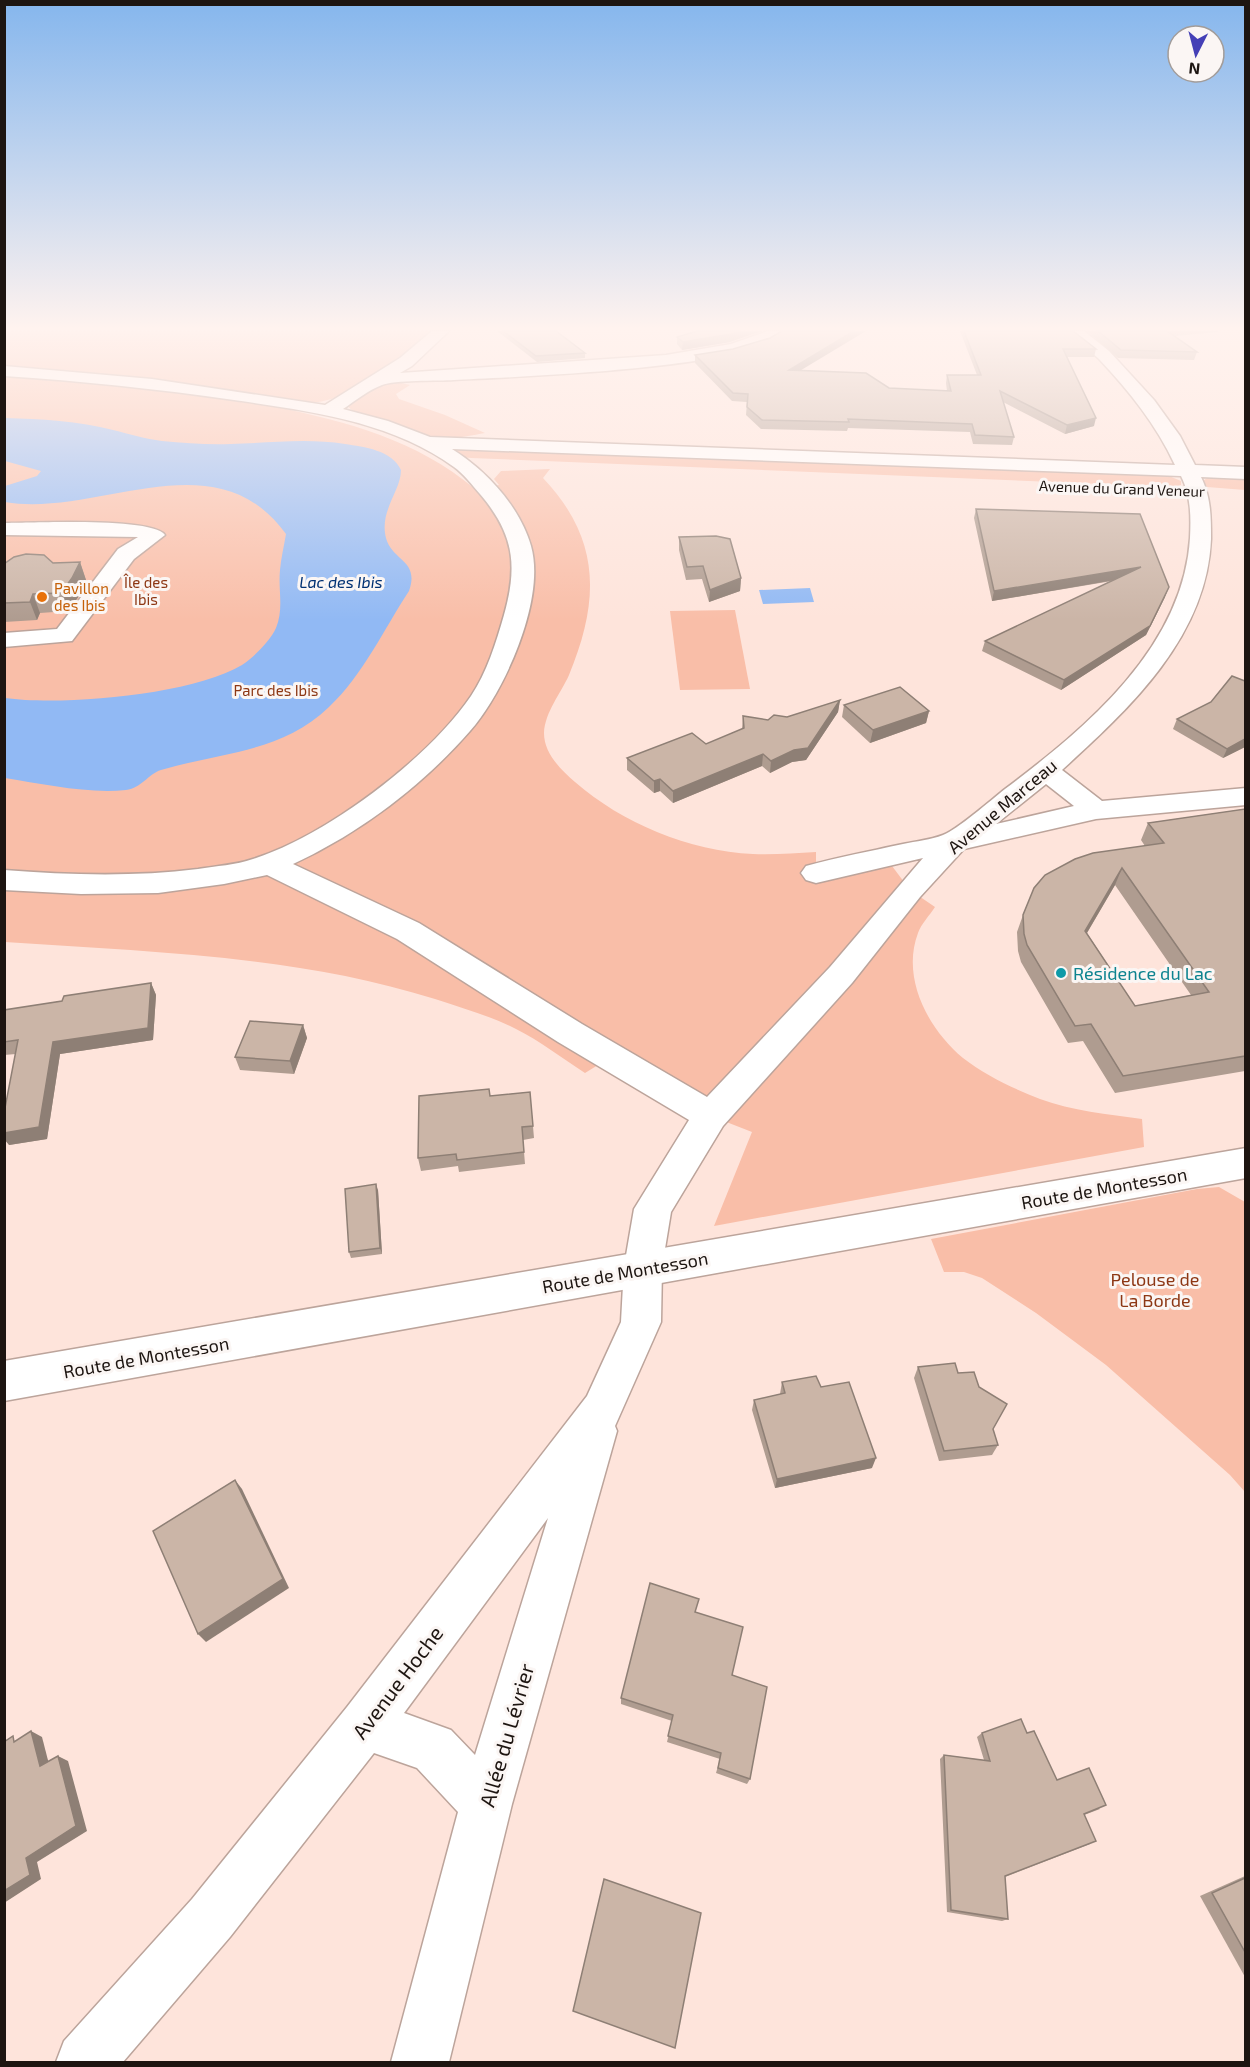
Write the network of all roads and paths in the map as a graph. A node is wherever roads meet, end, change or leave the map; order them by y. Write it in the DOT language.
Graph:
graph roads {
  1 [pos="385,427"];
  2 [pos="1165,427"];
  3 [pos="426,443"];
  4 [pos="459,462"];
  5 [pos="1190,471"];
  6 [pos="1245,474"];
  7 [pos="821,476"];
  8 [pos="1174,490"];
  9 [pos="1198,491"];
  10 [pos="1222,492"];
  11 [pos="4,529"];
  12 [pos="4,640"];
  13 [pos="1046,771"];
  14 [pos="1245,796"];
  15 [pos="1096,810"];
  16 [pos="955,841"];
  17 [pos="270,864"];
  18 [pos="816,873"];
  19 [pos="4,880"];
  20 [pos="711,1116"];
  21 [pos="1245,1163"];
  22 [pos="643,1267"];
  23 [pos="4,1382"];
  24 [pos="602,1410"];
  25 [pos="365,1725"];
  26 [pos="486,1804"];
  27 [pos="85,2062"];
  28 [pos="420,2062"];
  1 -- 3 [label="street"];
  2 -- 5 [label="street, Avenue Marceau"];
  3 -- 4 [label="street"];
  3 -- 5 [label="street, Avenue du Grand Veneur"];
  4 -- 7 [label="street"];
  4 -- 17 [label="street"];
  5 -- 6 [label="street, Avenue du Grand Veneur"];
  5 -- 9 [label="street, Avenue Marceau"];
  8 -- 9 [label="street, Avenue du Grand Veneur"];
  9 -- 10 [label="street, Avenue du Grand Veneur"];
  9 -- 13 [label="street, Avenue Marceau"];
  11 -- 12 [label="street"];
  13 -- 15 [label="street"];
  13 -- 16 [label="street, Avenue Marceau"];
  14 -- 15 [label="street"];
  15 -- 16 [label="street"];
  16 -- 18 [label="street"];
  16 -- 20 [label="street, Avenue Marceau"];
  17 -- 19 [label="street"];
  17 -- 20 [label="street"];
  20 -- 22 [label="street, Avenue Marceau"];
  21 -- 22 [label="street, Route de Montesson"];
  22 -- 23 [label="street, Route de Montesson"];
  22 -- 24 [label="street, Avenue Hoche"];
  24 -- 25 [label="street, Avenue Hoche"];
  24 -- 26 [label="street, Allée du Lévrier"];
  25 -- 26 [label="street"];
  25 -- 27 [label="street, Avenue Hoche"];
  26 -- 28 [label="street, Allée du Lévrier"];
}
